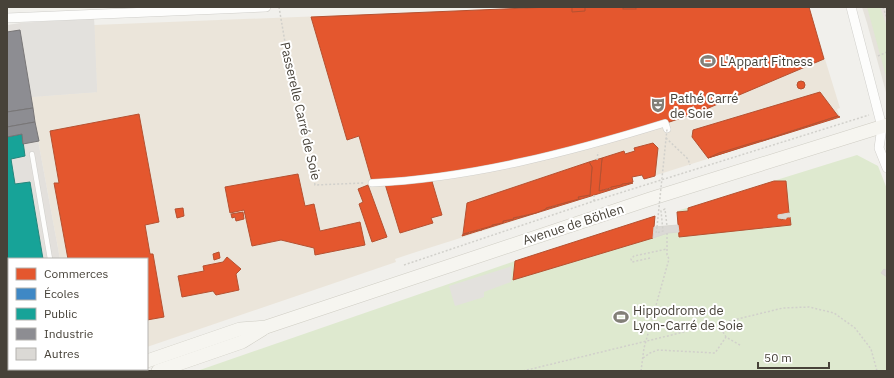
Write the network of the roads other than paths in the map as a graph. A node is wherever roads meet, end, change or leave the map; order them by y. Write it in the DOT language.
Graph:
graph roads {
  1 [pos="266,7"];
  2 [pos="850,7"];
  3 [pos="7,18"];
  4 [pos="884,126"];
  5 [pos="667,129"];
  6 [pos="32,154"];
  7 [pos="887,168"];
  8 [pos="372,182"];
  9 [pos="50,258"];
  10 [pos="266,326"];
  11 [pos="148,361"];
  12 [pos="158,371"];
  1 -- 3 [label="street"];
  2 -- 4 [label="street"];
  4 -- 7 [label="street"];
  4 -- 10 [label="main road, Avenue de Böhlen"];
  5 -- 8 [label="street"];
  6 -- 9 [label="lane"];
  10 -- 11 [label="main road, Avenue de Böhlen"];
  10 -- 12 [label="main road, Avenue de Böhlen"];
}
